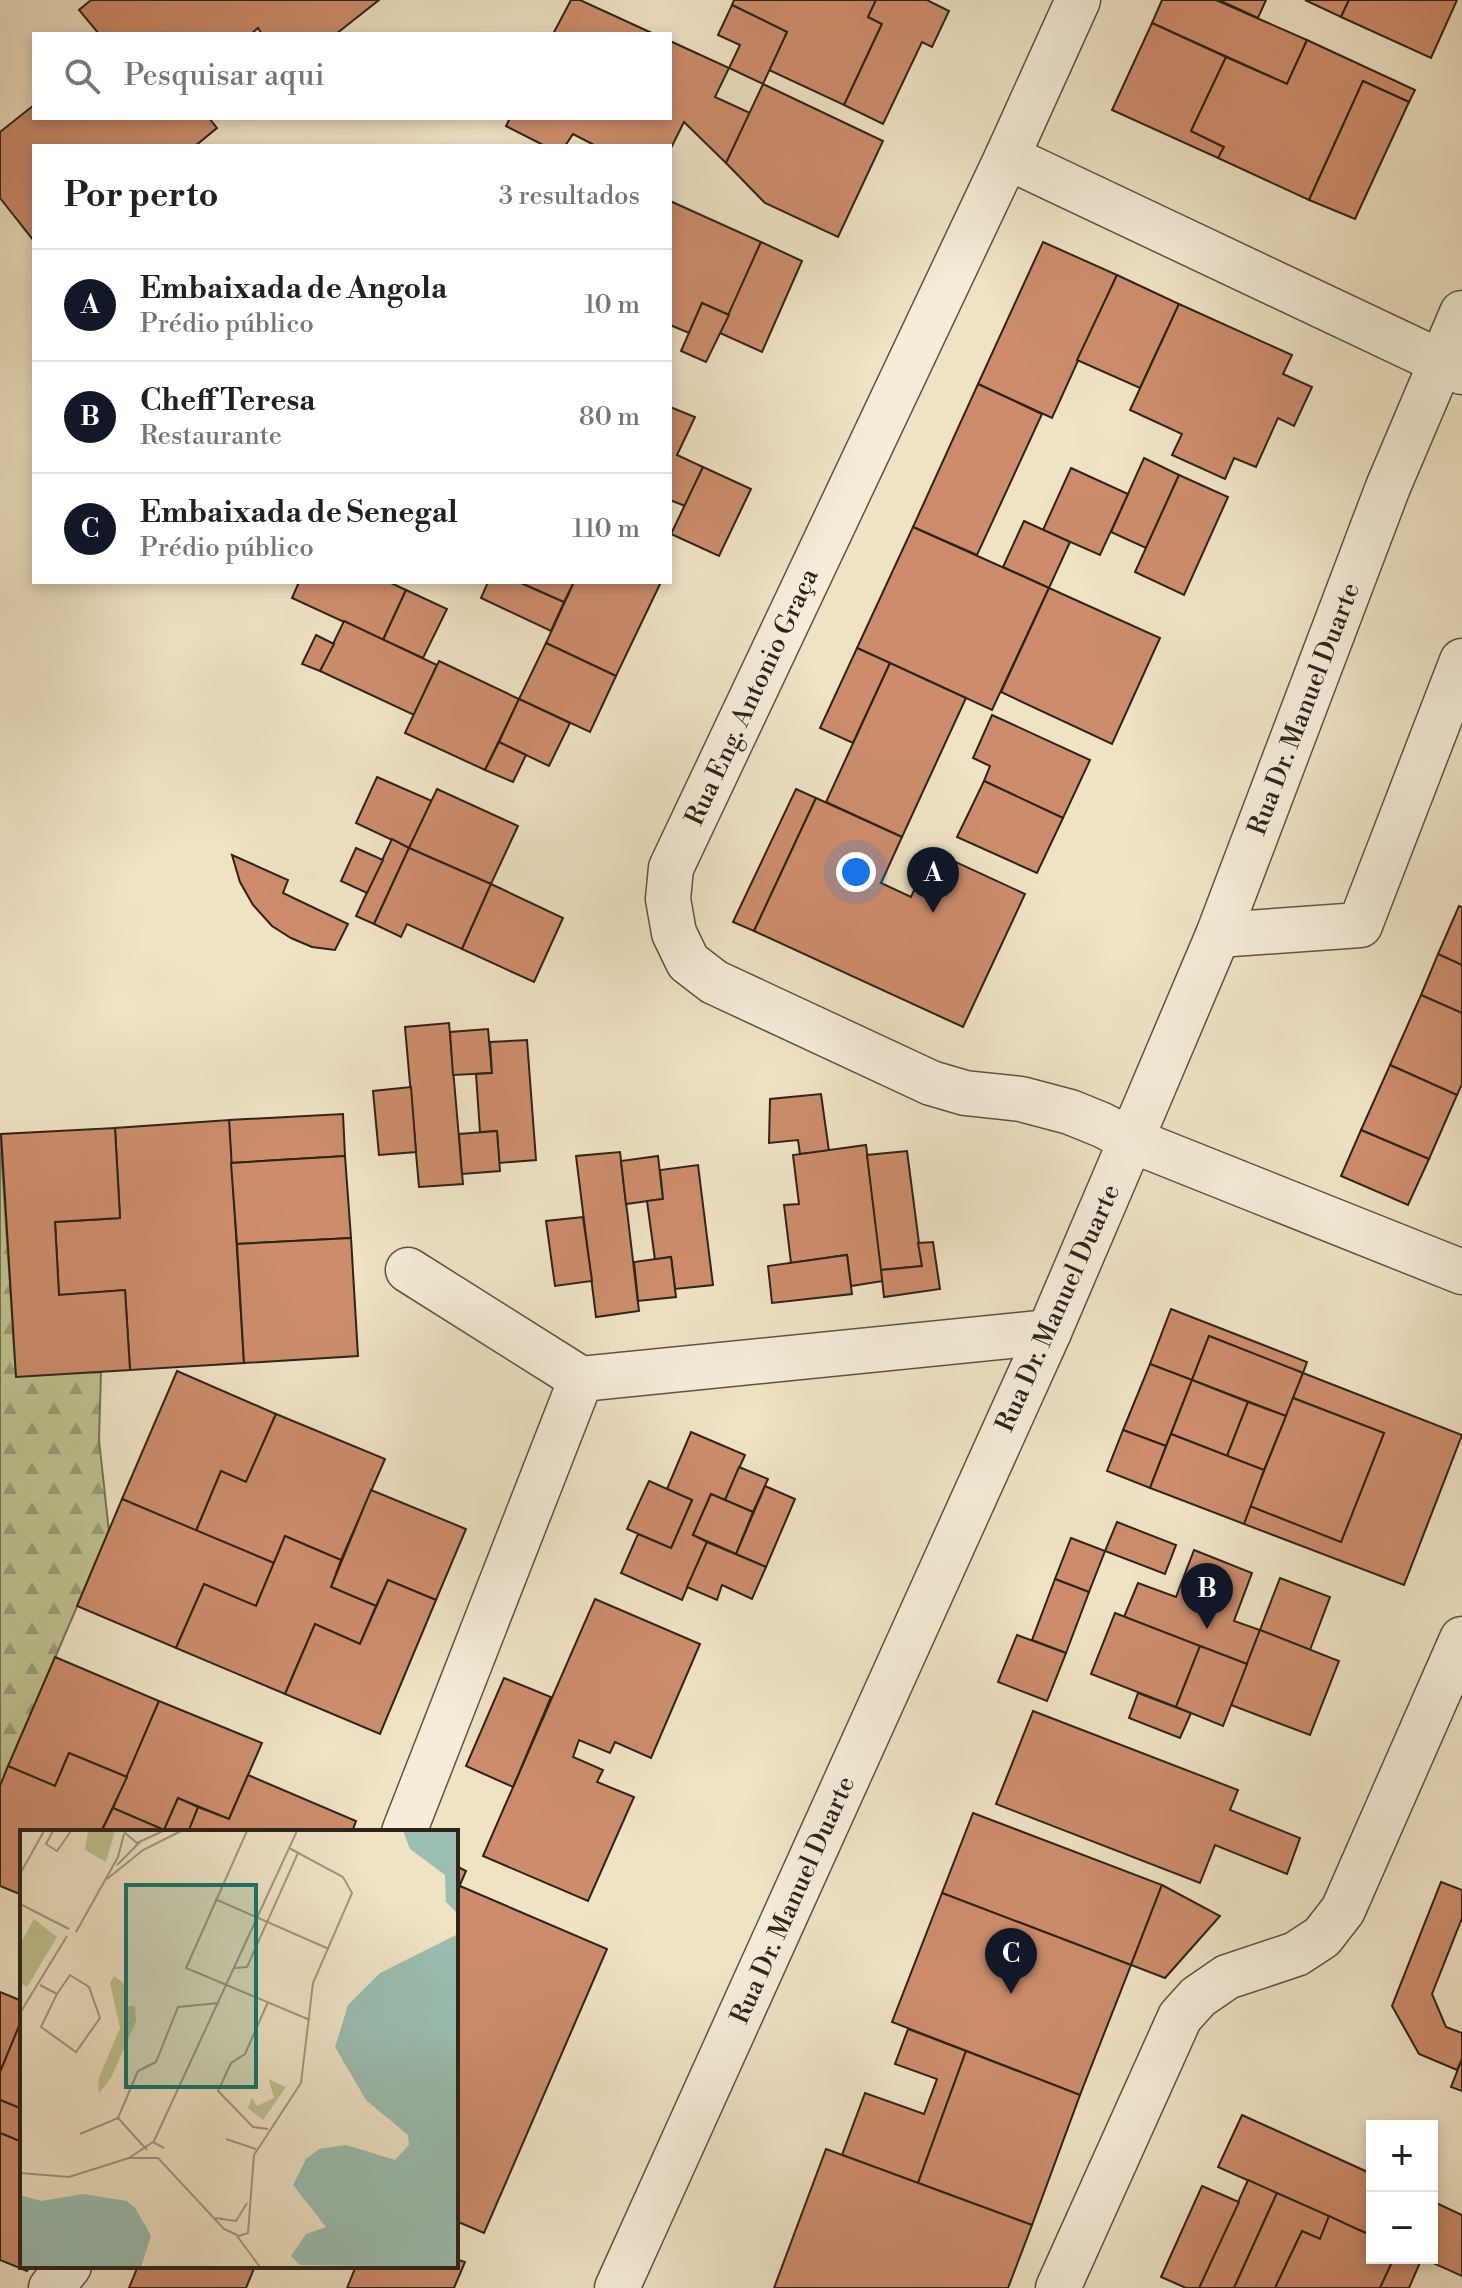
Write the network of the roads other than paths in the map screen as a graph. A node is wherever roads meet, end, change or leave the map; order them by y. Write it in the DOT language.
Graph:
graph roads {
  1 [pos="1078,0"];
  2 [pos="1007,157"];
  3 [pos="1462,313"];
  4 [pos="1451,367"];
  5 [pos="1462,661"];
  6 [pos="1218,935"];
  7 [pos="1131,1140"];
  8 [pos="408,1270"];
  9 [pos="1462,1272"];
  10 [pos="1049,1332"];
  11 [pos="581,1379"];
  12 [pos="1462,1639"];
  13 [pos="405,1830"];
  14 [pos="67,2268"];
  15 [pos="51,2288"];
  16 [pos="617,2288"];
  17 [pos="1058,2288"];
  1 -- 2 [label="street, Rua Eng. Antonio Graça"];
  2 -- 4 [label="street"];
  2 -- 7 [label="street, Rua Eng. Antonio Graça"];
  3 -- 4 [label="street, Rua Dr. Manuel Duarte"];
  4 -- 6 [label="street, Rua Dr. Manuel Duarte"];
  5 -- 6 [label="street"];
  6 -- 7 [label="street, Rua Dr. Manuel Duarte"];
  7 -- 9 [label="street, Rua Eng. Antonio Graça"];
  7 -- 10 [label="street, Rua Dr. Manuel Duarte"];
  8 -- 11 [label="street"];
  10 -- 11 [label="street"];
  10 -- 16 [label="street, Rua Dr. Manuel Duarte"];
  11 -- 13 [label="street"];
  12 -- 17 [label="street"];
  14 -- 15 [label="street"];
}
